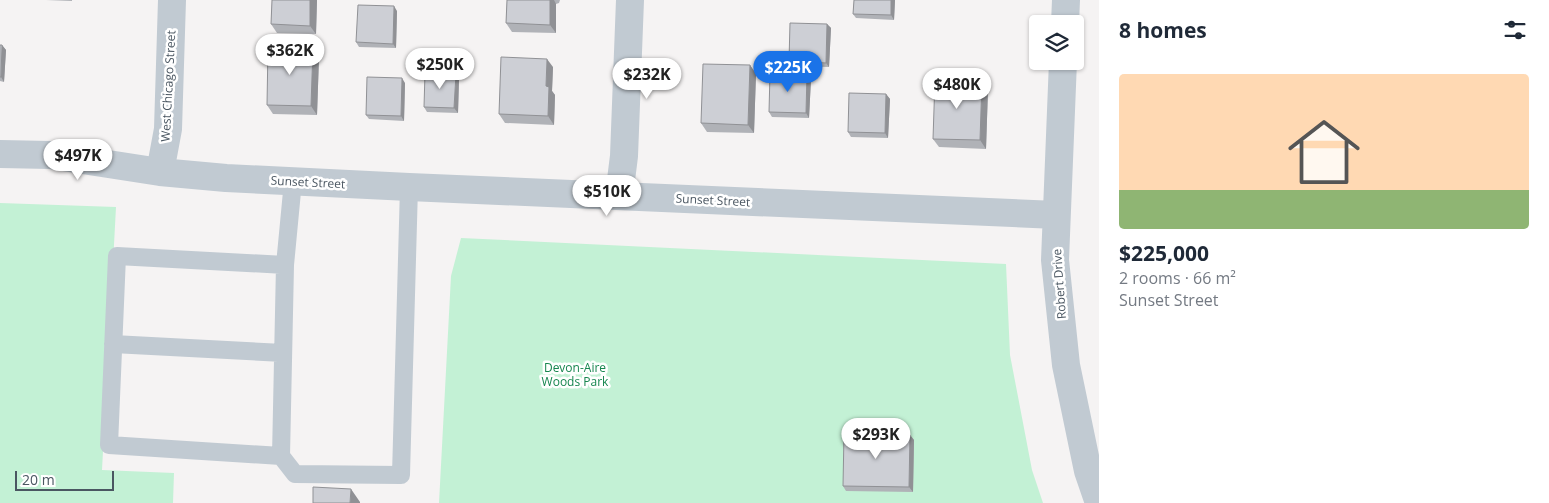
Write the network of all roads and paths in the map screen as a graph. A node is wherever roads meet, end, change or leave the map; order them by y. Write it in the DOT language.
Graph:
graph roads {
  1 [pos="172,0"];
  2 [pos="630,0"];
  3 [pos="1066,0"];
  4 [pos="1065,15"];
  5 [pos="1063,70"];
  6 [pos="0,154"];
  7 [pos="160,172"];
  8 [pos="293,181"];
  9 [pos="409,187"];
  10 [pos="618,196"];
  11 [pos="1056,215"];
  12 [pos="285,264"];
  13 [pos="113,344"];
  14 [pos="283,353"];
  15 [pos="1088,423"];
  16 [pos="281,456"];
  17 [pos="1098,503"];
  1 -- 7 [label="street, West Chicago Street"];
  2 -- 10 [label="street"];
  3 -- 4 [label="street"];
  5 -- 11 [label="street, Robert Drive"];
  6 -- 7 [label="street, Sunset Street"];
  7 -- 8 [label="street, Sunset Street"];
  8 -- 9 [label="street, Sunset Street"];
  8 -- 12 [label="lane"];
  9 -- 10 [label="street, Sunset Street"];
  9 -- 16 [label="lane"];
  10 -- 11 [label="street, Sunset Street"];
  11 -- 15 [label="street, Robert Drive"];
  12 -- 13 [label="lane"];
  12 -- 14 [label="lane"];
  13 -- 14 [label="lane"];
  13 -- 16 [label="lane"];
  14 -- 16 [label="lane"];
  15 -- 17 [label="street, Robert Drive"];
}
